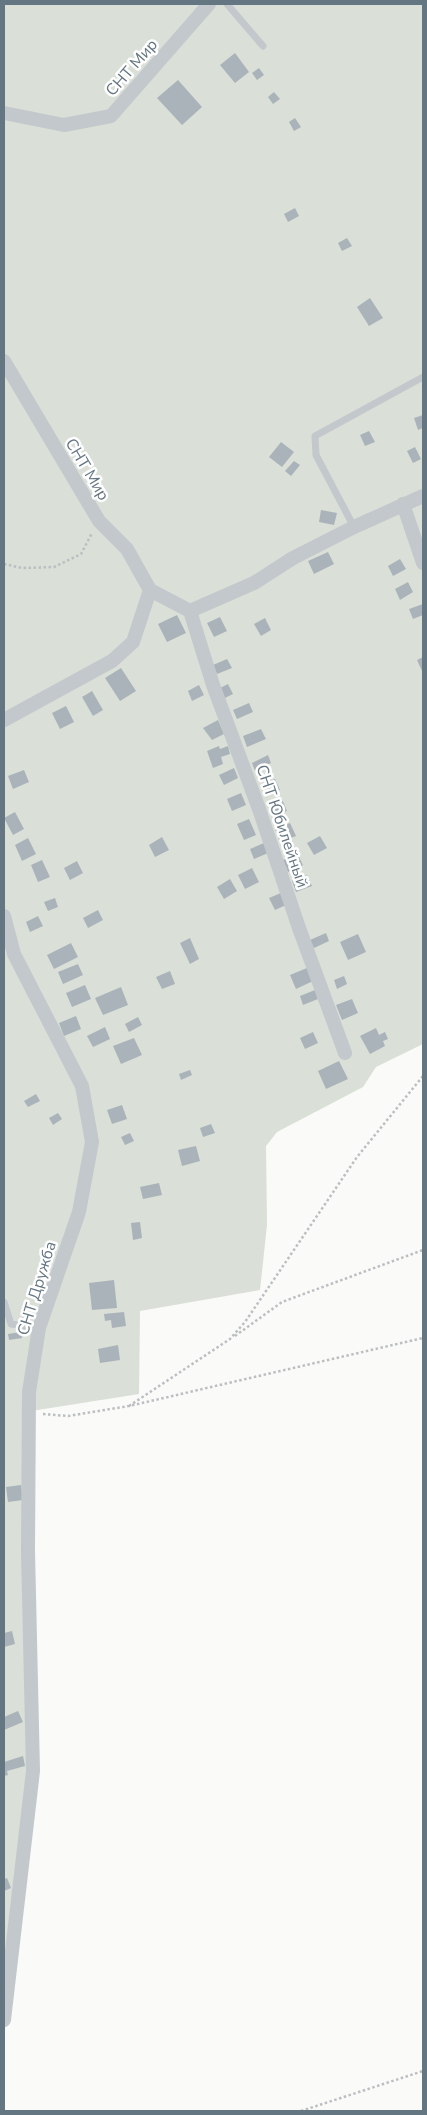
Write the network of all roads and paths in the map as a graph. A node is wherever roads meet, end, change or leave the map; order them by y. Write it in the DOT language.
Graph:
graph roads {
  1 [pos="209,4"];
  2 [pos="227,4"];
  3 [pos="263,46"];
  4 [pos="4,113"];
  5 [pos="4,361"];
  6 [pos="423,378"];
  7 [pos="423,496"];
  8 [pos="403,504"];
  9 [pos="99,521"];
  10 [pos="354,528"];
  11 [pos="423,563"];
  12 [pos="4,564"];
  13 [pos="150,590"];
  14 [pos="190,611"];
  15 [pos="4,720"];
  16 [pos="4,916"];
  17 [pos="344,1053"];
  18 [pos="423,1076"];
  19 [pos="423,1250"];
  20 [pos="4,1302"];
  21 [pos="38,1328"];
  22 [pos="423,1338"];
  23 [pos="230,1339"];
  24 [pos="129,1406"];
  25 [pos="29,1413"];
  26 [pos="4,2020"];
  27 [pos="423,2072"];
  28 [pos="301,2111"];
  1 -- 4 [label="street, СНТ Мир"];
  2 -- 3 [label="lane"];
  5 -- 9 [label="street, СНТ Мир"];
  6 -- 10 [label="lane"];
  7 -- 8 [label="street"];
  8 -- 10 [label="street"];
  8 -- 11 [label="street"];
  9 -- 12 [label="path"];
  9 -- 13 [label="street, СНТ Мир"];
  10 -- 14 [label="street"];
  13 -- 14 [label="street"];
  13 -- 15 [label="street"];
  14 -- 17 [label="street, СНТ Юбилейный"];
  16 -- 21 [label="street, СНТ Дружба"];
  18 -- 23 [label="path"];
  19 -- 23 [label="path"];
  20 -- 21 [label="lane"];
  21 -- 25 [label="street, СНТ Дружба"];
  22 -- 24 [label="path"];
  23 -- 24 [label="path"];
  24 -- 25 [label="path"];
  25 -- 26 [label="street, СНТ Дружба"];
  27 -- 28 [label="path"];
}
